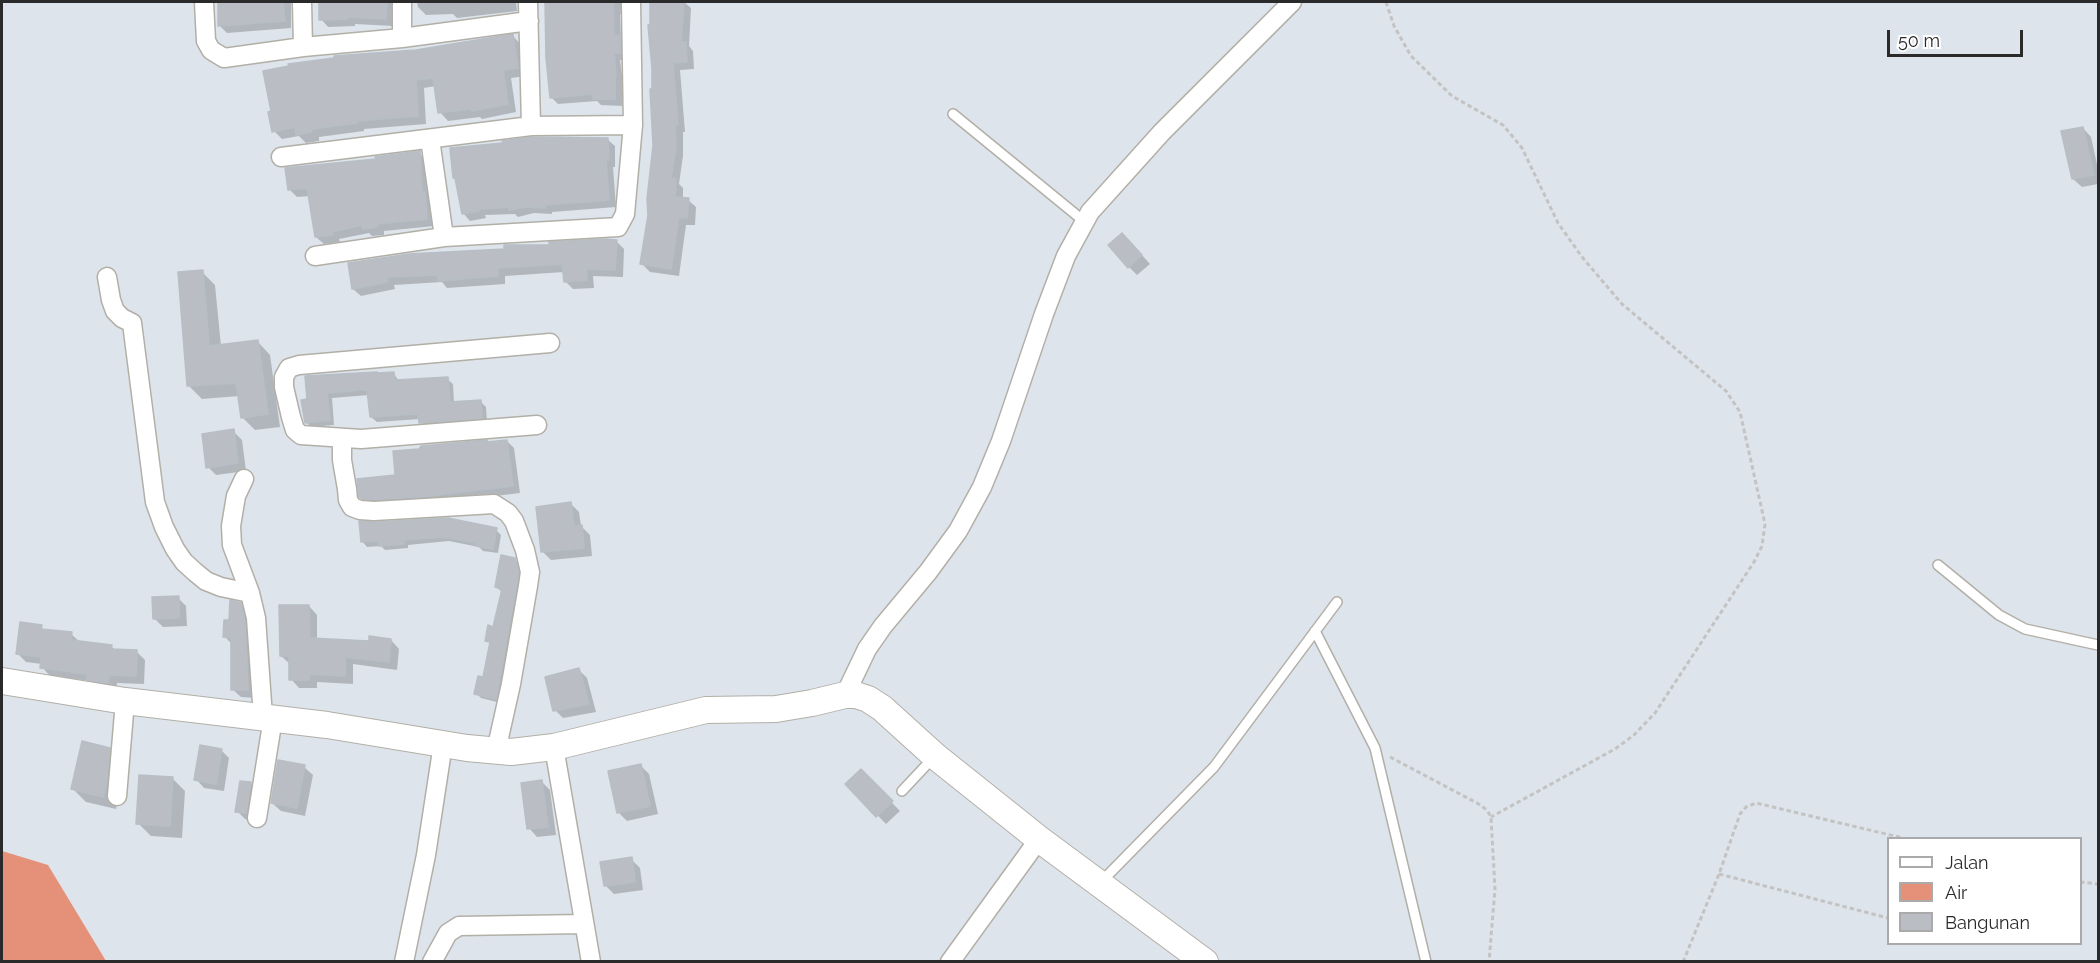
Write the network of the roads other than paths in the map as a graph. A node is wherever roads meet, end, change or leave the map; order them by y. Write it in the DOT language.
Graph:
graph roads {
  1 [pos="204,2"];
  2 [pos="302,2"];
  3 [pos="402,2"];
  4 [pos="528,2"];
  5 [pos="631,2"];
  6 [pos="1292,2"];
  7 [pos="529,21"];
  8 [pos="402,38"];
  9 [pos="303,47"];
  10 [pos="953,114"];
  11 [pos="633,125"];
  12 [pos="531,126"];
  13 [pos="430,139"];
  14 [pos="281,157"];
  15 [pos="1085,222"];
  16 [pos="444,237"];
  17 [pos="315,256"];
  18 [pos="107,277"];
  19 [pos="550,343"];
  20 [pos="537,425"];
  21 [pos="342,439"];
  22 [pos="244,479"];
  23 [pos="1938,565"];
  24 [pos="250,593"];
  25 [pos="1336,602"];
  26 [pos="1315,632"];
  27 [pos="2098,645"];
  28 [pos="2,681"];
  29 [pos="845,695"];
  30 [pos="125,701"];
  31 [pos="268,718"];
  32 [pos="443,744"];
  33 [pos="554,747"];
  34 [pos="496,751"];
  35 [pos="935,756"];
  36 [pos="902,791"];
  37 [pos="117,796"];
  38 [pos="257,818"];
  39 [pos="1039,839"];
  40 [pos="1100,883"];
  41 [pos="584,924"];
  42 [pos="404,962"];
  43 [pos="432,962"];
  44 [pos="591,962"];
  45 [pos="950,962"];
  46 [pos="1204,962"];
  47 [pos="1426,962"];
  1 -- 9 [label="street"];
  2 -- 9 [label="street"];
  3 -- 8 [label="street"];
  4 -- 7 [label="street"];
  5 -- 11 [label="street"];
  6 -- 15 [label="street"];
  7 -- 8 [label="street"];
  7 -- 12 [label="street"];
  8 -- 9 [label="street"];
  10 -- 15 [label="lane"];
  11 -- 12 [label="street"];
  11 -- 16 [label="street"];
  12 -- 13 [label="street"];
  13 -- 14 [label="street"];
  13 -- 16 [label="street"];
  15 -- 29 [label="street"];
  16 -- 17 [label="street"];
  18 -- 24 [label="street"];
  19 -- 21 [label="street"];
  20 -- 21 [label="street"];
  21 -- 34 [label="street"];
  22 -- 24 [label="street"];
  23 -- 27 [label="lane"];
  24 -- 31 [label="street"];
  25 -- 26 [label="lane"];
  26 -- 40 [label="lane"];
  26 -- 47 [label="lane"];
  28 -- 30 [label="street"];
  29 -- 33 [label="street"];
  29 -- 35 [label="street"];
  30 -- 31 [label="street"];
  30 -- 37 [label="street"];
  31 -- 32 [label="street"];
  31 -- 38 [label="street"];
  32 -- 34 [label="street"];
  32 -- 42 [label="street"];
  33 -- 34 [label="street"];
  33 -- 41 [label="street"];
  35 -- 36 [label="lane"];
  35 -- 39 [label="street"];
  39 -- 40 [label="street"];
  39 -- 45 [label="street"];
  40 -- 46 [label="street"];
  41 -- 43 [label="street"];
  41 -- 44 [label="street"];
}
